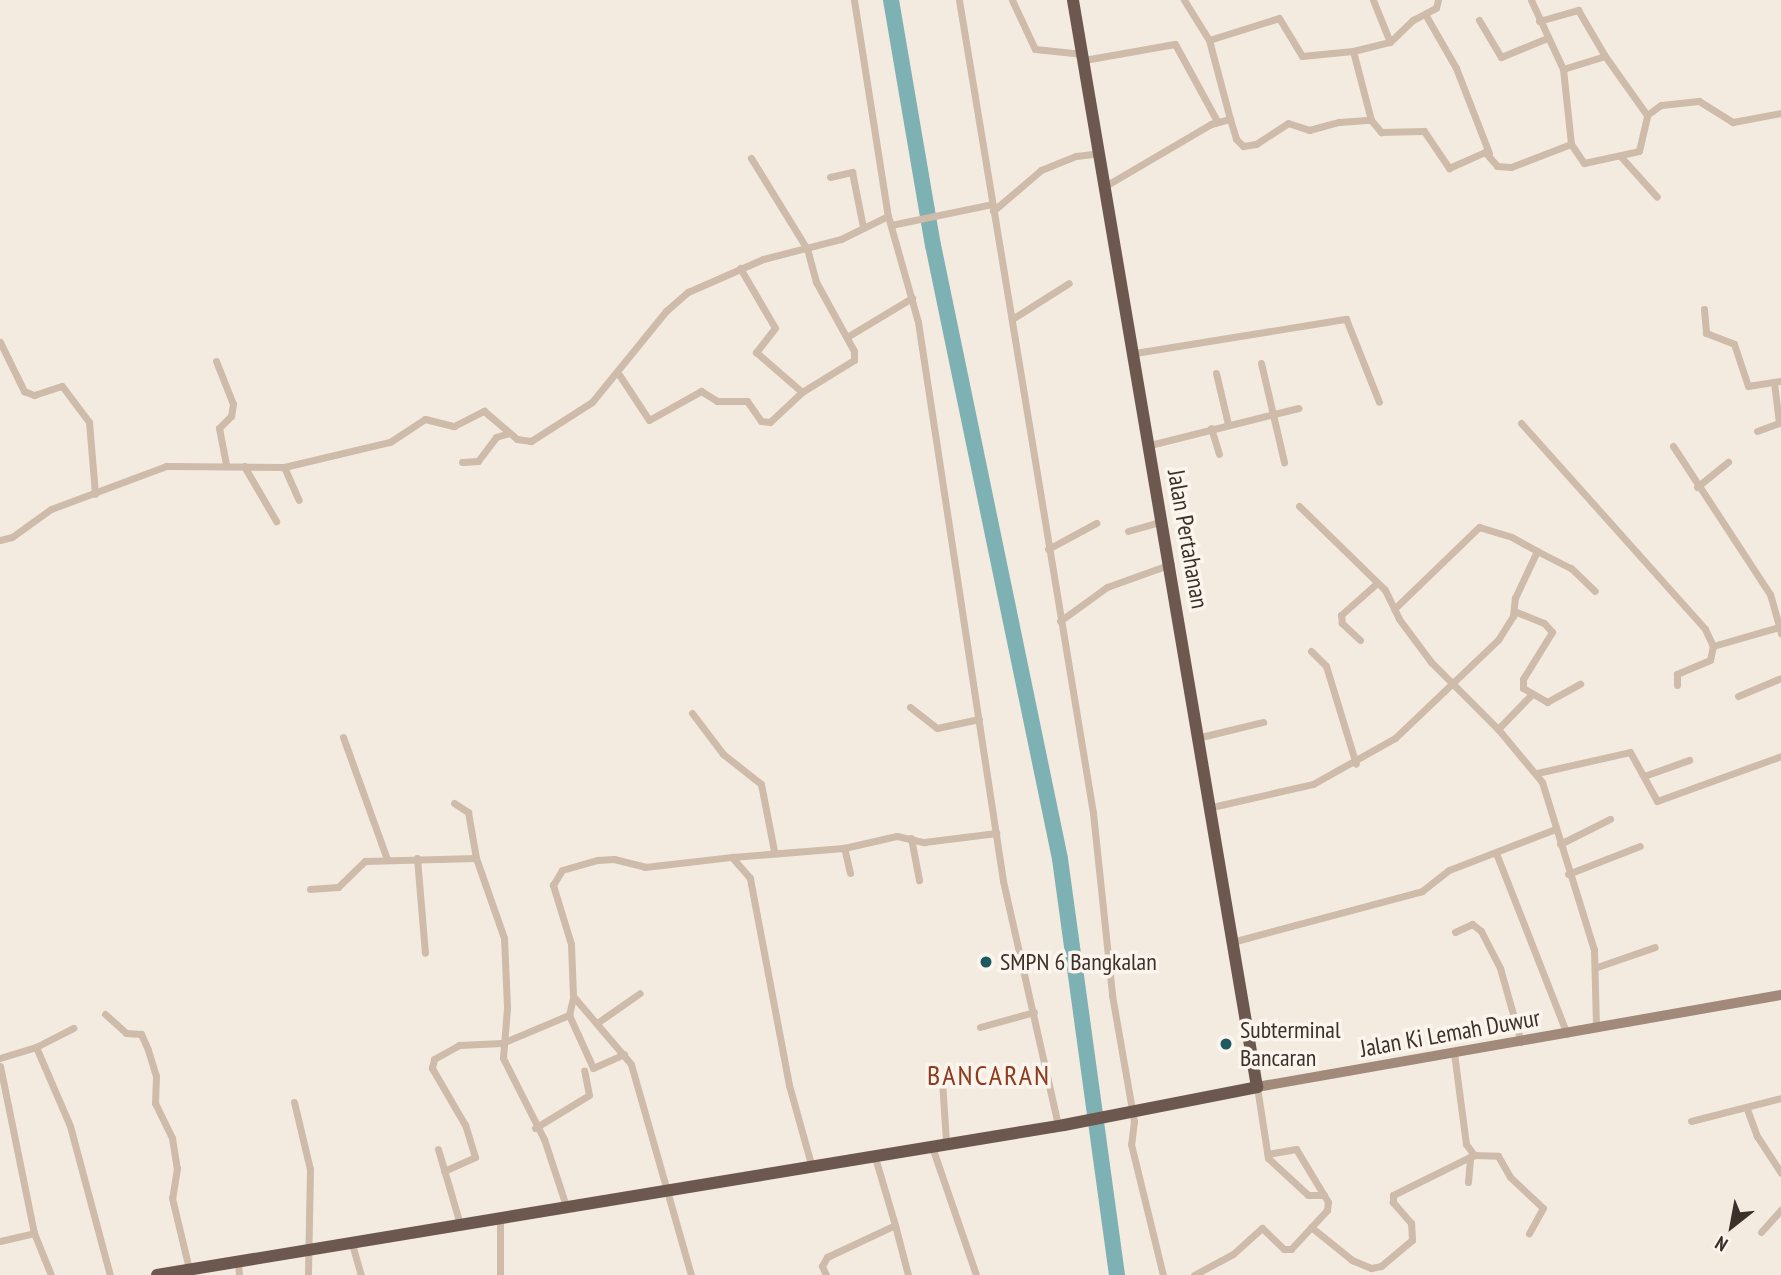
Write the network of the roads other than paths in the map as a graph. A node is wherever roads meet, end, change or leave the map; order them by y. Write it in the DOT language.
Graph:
graph roads {
  1 [pos="854,0"];
  2 [pos="960,0"];
  3 [pos="1012,0"];
  4 [pos="1073,0"];
  5 [pos="1185,0"];
  6 [pos="1373,0"];
  7 [pos="1437,0"];
  8 [pos="1531,0"];
  9 [pos="1425,14"];
  10 [pos="1479,20"];
  11 [pos="1539,21"];
  12 [pos="1547,38"];
  13 [pos="1209,40"];
  14 [pos="1390,42"];
  15 [pos="1353,51"];
  16 [pos="1605,56"];
  17 [pos="1083,57"];
  18 [pos="1563,69"];
  19 [pos="1781,113"];
  20 [pos="1647,115"];
  21 [pos="1230,119"];
  22 [pos="1371,120"];
  23 [pos="1217,121"];
  24 [pos="1571,144"];
  25 [pos="1100,153"];
  26 [pos="1489,153"];
  27 [pos="751,158"];
  28 [pos="1622,158"];
  29 [pos="830,177"];
  30 [pos="1107,185"];
  31 [pos="1657,197"];
  32 [pos="993,208"];
  33 [pos="888,216"];
  34 [pos="891,225"];
  35 [pos="863,227"];
  36 [pos="807,249"];
  37 [pos="740,268"];
  38 [pos="1069,283"];
  39 [pos="912,298"];
  40 [pos="1703,309"];
  41 [pos="1012,319"];
  42 [pos="847,337"];
  43 [pos="0,342"];
  44 [pos="1135,353"];
  45 [pos="216,361"];
  46 [pos="1261,363"];
  47 [pos="618,373"];
  48 [pos="1216,373"];
  49 [pos="1778,381"];
  50 [pos="802,392"];
  51 [pos="1379,402"];
  52 [pos="1298,408"];
  53 [pos="1271,413"];
  54 [pos="1521,423"];
  55 [pos="1228,424"];
  56 [pos="1211,428"];
  57 [pos="1757,431"];
  58 [pos="509,433"];
  59 [pos="1150,445"];
  60 [pos="1673,446"];
  61 [pos="1219,454"];
  62 [pos="462,462"];
  63 [pos="1284,462"];
  64 [pos="1728,462"];
  65 [pos="226,464"];
  66 [pos="244,466"];
  67 [pos="284,467"];
  68 [pos="1697,487"];
  69 [pos="96,494"];
  70 [pos="299,500"];
  71 [pos="1299,506"];
  72 [pos="275,521"];
  73 [pos="1162,521"];
  74 [pos="1096,523"];
  75 [pos="1128,531"];
  76 [pos="0,540"];
  77 [pos="1048,549"];
  78 [pos="1537,551"];
  79 [pos="1172,564"];
  80 [pos="1377,583"];
  81 [pos="1595,591"];
  82 [pos="1394,609"];
  83 [pos="1514,611"];
  84 [pos="1060,621"];
  85 [pos="1780,630"];
  86 [pos="1360,640"];
  87 [pos="1713,646"];
  88 [pos="1311,651"];
  89 [pos="1781,678"];
  90 [pos="1580,684"];
  91 [pos="1677,685"];
  92 [pos="1453,688"];
  93 [pos="1531,695"];
  94 [pos="1738,696"];
  95 [pos="910,707"];
  96 [pos="692,713"];
  97 [pos="979,719"];
  98 [pos="1263,723"];
  99 [pos="1498,729"];
  100 [pos="343,737"];
  101 [pos="1201,737"];
  102 [pos="1781,756"];
  103 [pos="1689,760"];
  104 [pos="1356,764"];
  105 [pos="1537,773"];
  106 [pos="1644,776"];
  107 [pos="454,803"];
  108 [pos="1212,807"];
  109 [pos="1611,819"];
  110 [pos="1555,829"];
  111 [pos="996,833"];
  112 [pos="911,838"];
  113 [pos="1560,844"];
  114 [pos="1640,846"];
  115 [pos="844,848"];
  116 [pos="774,851"];
  117 [pos="1496,853"];
  118 [pos="732,857"];
  119 [pos="417,858"];
  120 [pos="476,858"];
  121 [pos="387,859"];
  122 [pos="850,873"];
  123 [pos="1568,874"];
  124 [pos="919,880"];
  125 [pos="310,889"];
  126 [pos="1455,932"];
  127 [pos="1232,942"];
  128 [pos="1655,947"];
  129 [pos="425,953"];
  130 [pos="1597,967"];
  131 [pos="639,993"];
  132 [pos="573,996"];
  133 [pos="1781,996"];
  134 [pos="1034,1012"];
  135 [pos="105,1014"];
  136 [pos="569,1016"];
  137 [pos="597,1023"];
  138 [pos="980,1027"];
  139 [pos="73,1028"];
  140 [pos="1597,1028"];
  141 [pos="1567,1034"];
  142 [pos="1521,1042"];
  143 [pos="502,1043"];
  144 [pos="36,1047"];
  145 [pos="1454,1053"];
  146 [pos="624,1054"];
  147 [pos="0,1058"];
  148 [pos="0,1066"];
  149 [pos="583,1070"];
  150 [pos="942,1081"];
  151 [pos="1257,1087"];
  152 [pos="1781,1098"];
  153 [pos="294,1102"];
  154 [pos="1747,1109"];
  155 [pos="1129,1112"];
  156 [pos="1691,1121"];
  157 [pos="1061,1125"];
  158 [pos="535,1128"];
  159 [pos="946,1142"];
  160 [pos="931,1144"];
  161 [pos="439,1149"];
  162 [pos="874,1153"];
  163 [pos="1267,1154"];
  164 [pos="1472,1156"];
  165 [pos="811,1164"];
  166 [pos="444,1171"];
  167 [pos="1781,1172"];
  168 [pos="1468,1182"];
  169 [pos="666,1189"];
  170 [pos="1324,1195"];
  171 [pos="566,1206"];
  172 [pos="1781,1210"];
  173 [pos="500,1219"];
  174 [pos="460,1224"];
  175 [pos="895,1225"];
  176 [pos="1311,1227"];
  177 [pos="1761,1232"];
  178 [pos="34,1233"];
  179 [pos="1530,1233"];
  180 [pos="0,1241"];
  181 [pos="352,1244"];
  182 [pos="310,1250"];
  183 [pos="238,1261"];
  184 [pos="1381,1266"];
  185 [pos="189,1269"];
  186 [pos="51,1275"];
  187 [pos="110,1275"];
  188 [pos="158,1275"];
  189 [pos="239,1275"];
  190 [pos="307,1275"];
  191 [pos="361,1275"];
  192 [pos="500,1275"];
  193 [pos="691,1275"];
  194 [pos="827,1275"];
  195 [pos="908,1275"];
  196 [pos="976,1275"];
  197 [pos="1163,1275"];
  198 [pos="1194,1275"];
  199 [pos="1382,1275"];
  1 -- 33 [label="street"];
  2 -- 32 [label="street"];
  3 -- 17 [label="street"];
  4 -- 17 [label="highway, Jalan Pertahanan"];
  5 -- 13 [label="street"];
  6 -- 14 [label="street"];
  7 -- 9 [label="street"];
  8 -- 11 [label="street"];
  9 -- 14 [label="street"];
  9 -- 26 [label="street"];
  10 -- 12 [label="street"];
  11 -- 12 [label="street"];
  11 -- 16 [label="street"];
  12 -- 18 [label="street"];
  13 -- 15 [label="street"];
  13 -- 21 [label="street"];
  14 -- 15 [label="street"];
  15 -- 22 [label="street"];
  16 -- 18 [label="street"];
  16 -- 20 [label="street"];
  17 -- 23 [label="street"];
  17 -- 25 [label="highway, Jalan Pertahanan"];
  18 -- 24 [label="street"];
  19 -- 20 [label="street"];
  20 -- 28 [label="street"];
  21 -- 22 [label="street"];
  21 -- 23 [label="street"];
  22 -- 26 [label="street"];
  23 -- 30 [label="street"];
  24 -- 26 [label="street"];
  24 -- 28 [label="street"];
  25 -- 30 [label="highway, Jalan Pertahanan"];
  25 -- 32 [label="street"];
  27 -- 36 [label="street"];
  28 -- 31 [label="street"];
  29 -- 35 [label="street"];
  30 -- 44 [label="highway, Jalan Pertahanan"];
  32 -- 34 [label="street"];
  32 -- 41 [label="street"];
  33 -- 34 [label="street"];
  33 -- 35 [label="street"];
  34 -- 39 [label="street"];
  35 -- 36 [label="street"];
  36 -- 37 [label="street"];
  36 -- 42 [label="street"];
  37 -- 47 [label="street"];
  37 -- 50 [label="street"];
  38 -- 41 [label="street"];
  39 -- 42 [label="street"];
  39 -- 97 [label="street"];
  40 -- 49 [label="street"];
  41 -- 77 [label="street"];
  42 -- 50 [label="street"];
  43 -- 69 [label="street"];
  44 -- 51 [label="street"];
  44 -- 59 [label="highway, Jalan Pertahanan"];
  45 -- 65 [label="street"];
  46 -- 53 [label="street"];
  47 -- 50 [label="street"];
  47 -- 58 [label="street"];
  48 -- 55 [label="street"];
  49 -- 57 [label="street"];
  52 -- 53 [label="street"];
  53 -- 55 [label="street"];
  53 -- 63 [label="street"];
  54 -- 87 [label="street"];
  55 -- 56 [label="street"];
  56 -- 59 [label="street"];
  56 -- 61 [label="street"];
  58 -- 62 [label="street"];
  58 -- 67 [label="street"];
  59 -- 73 [label="highway, Jalan Pertahanan"];
  60 -- 68 [label="street"];
  64 -- 68 [label="street"];
  65 -- 66 [label="street"];
  65 -- 69 [label="street"];
  66 -- 67 [label="street"];
  66 -- 72 [label="street"];
  67 -- 70 [label="street"];
  68 -- 85 [label="street"];
  69 -- 76 [label="street"];
  71 -- 80 [label="street"];
  73 -- 75 [label="street"];
  73 -- 79 [label="highway, Jalan Pertahanan"];
  74 -- 77 [label="street"];
  77 -- 84 [label="street"];
  78 -- 81 [label="street"];
  78 -- 82 [label="street"];
  78 -- 83 [label="street"];
  79 -- 84 [label="street"];
  79 -- 101 [label="highway, Jalan Pertahanan"];
  80 -- 82 [label="street"];
  80 -- 86 [label="street"];
  82 -- 92 [label="street"];
  83 -- 92 [label="street"];
  83 -- 93 [label="street"];
  84 -- 155 [label="street"];
  85 -- 87 [label="street"];
  87 -- 91 [label="street"];
  88 -- 104 [label="street"];
  89 -- 94 [label="street"];
  90 -- 93 [label="street"];
  92 -- 99 [label="street"];
  92 -- 104 [label="street"];
  93 -- 99 [label="street"];
  95 -- 97 [label="street"];
  96 -- 116 [label="street"];
  97 -- 111 [label="street"];
  98 -- 101 [label="street"];
  99 -- 105 [label="street"];
  100 -- 121 [label="street"];
  101 -- 108 [label="highway, Jalan Pertahanan"];
  102 -- 106 [label="street"];
  103 -- 106 [label="street"];
  104 -- 108 [label="street"];
  105 -- 106 [label="street"];
  105 -- 110 [label="street"];
  107 -- 120 [label="street"];
  108 -- 127 [label="highway, Jalan Pertahanan"];
  109 -- 113 [label="street"];
  110 -- 113 [label="street"];
  110 -- 117 [label="street"];
  111 -- 112 [label="street"];
  111 -- 134 [label="street"];
  112 -- 115 [label="street"];
  112 -- 124 [label="street"];
  113 -- 123 [label="street"];
  114 -- 123 [label="street"];
  115 -- 116 [label="street"];
  115 -- 122 [label="street"];
  116 -- 118 [label="street"];
  117 -- 127 [label="street"];
  117 -- 141 [label="street"];
  118 -- 132 [label="street"];
  118 -- 165 [label="street"];
  119 -- 120 [label="street"];
  119 -- 121 [label="street"];
  119 -- 129 [label="street"];
  120 -- 143 [label="street"];
  121 -- 125 [label="street"];
  123 -- 130 [label="street"];
  126 -- 142 [label="street"];
  127 -- 151 [label="highway, Jalan Pertahanan"];
  128 -- 130 [label="street"];
  130 -- 140 [label="street"];
  131 -- 137 [label="street"];
  132 -- 136 [label="street"];
  132 -- 137 [label="street"];
  133 -- 140 [label="main road, Jalan Ki Lemah Duwur"];
  134 -- 138 [label="street"];
  134 -- 157 [label="street"];
  135 -- 185 [label="street"];
  136 -- 143 [label="street"];
  136 -- 146 [label="street"];
  137 -- 146 [label="street"];
  139 -- 144 [label="street"];
  140 -- 141 [label="main road, Jalan Ki Lemah Duwur"];
  141 -- 142 [label="main road, Jalan Ki Lemah Duwur"];
  142 -- 145 [label="main road, Jalan Ki Lemah Duwur"];
  143 -- 158 [label="street"];
  143 -- 166 [label="street"];
  144 -- 147 [label="street"];
  144 -- 187 [label="street"];
  145 -- 151 [label="main road, Jalan Ki Lemah Duwur"];
  145 -- 164 [label="street"];
  146 -- 169 [label="street"];
  148 -- 178 [label="street"];
  149 -- 158 [label="street"];
  150 -- 159 [label="street"];
  151 -- 155 [label="highway, Jalan Ki Lemah Duwur"];
  151 -- 163 [label="street"];
  152 -- 154 [label="street"];
  153 -- 182 [label="street"];
  154 -- 156 [label="street"];
  154 -- 167 [label="street"];
  155 -- 157 [label="highway, Jalan Ki Lemah Duwur"];
  155 -- 197 [label="street"];
  157 -- 159 [label="highway, Jalan Ki Lemah Duwur"];
  158 -- 171 [label="street"];
  159 -- 160 [label="highway, Jalan Ki Lemah Duwur"];
  160 -- 162 [label="highway, Jalan Ki Lemah Duwur"];
  160 -- 196 [label="street"];
  161 -- 166 [label="street"];
  162 -- 165 [label="highway, Jalan Ki Lemah Duwur"];
  162 -- 175 [label="street"];
  163 -- 170 [label="street"];
  163 -- 170 [label="street"];
  164 -- 168 [label="street"];
  164 -- 179 [label="street"];
  164 -- 184 [label="street"];
  165 -- 169 [label="highway, Jalan Ki Lemah Duwur"];
  166 -- 174 [label="street"];
  169 -- 171 [label="highway, Jalan Ki Lemah Duwur"];
  169 -- 193 [label="street"];
  170 -- 176 [label="street"];
  171 -- 173 [label="highway, Jalan Ki Lemah Duwur"];
  172 -- 177 [label="street"];
  173 -- 174 [label="highway, Jalan Ki Lemah Duwur"];
  173 -- 192 [label="street"];
  174 -- 181 [label="highway, Jalan Ki Lemah Duwur"];
  175 -- 194 [label="street"];
  175 -- 195 [label="street"];
  176 -- 184 [label="street"];
  176 -- 198 [label="street"];
  178 -- 180 [label="street"];
  178 -- 186 [label="street"];
  181 -- 182 [label="highway, Jalan Ki Lemah Duwur"];
  181 -- 191 [label="street"];
  182 -- 183 [label="highway, Jalan Ki Lemah Duwur"];
  182 -- 190 [label="street"];
  183 -- 185 [label="highway, Jalan Ki Lemah Duwur"];
  183 -- 189 [label="street"];
  184 -- 199 [label="street"];
  185 -- 188 [label="highway, Jalan Ki Lemah Duwur"];
}
